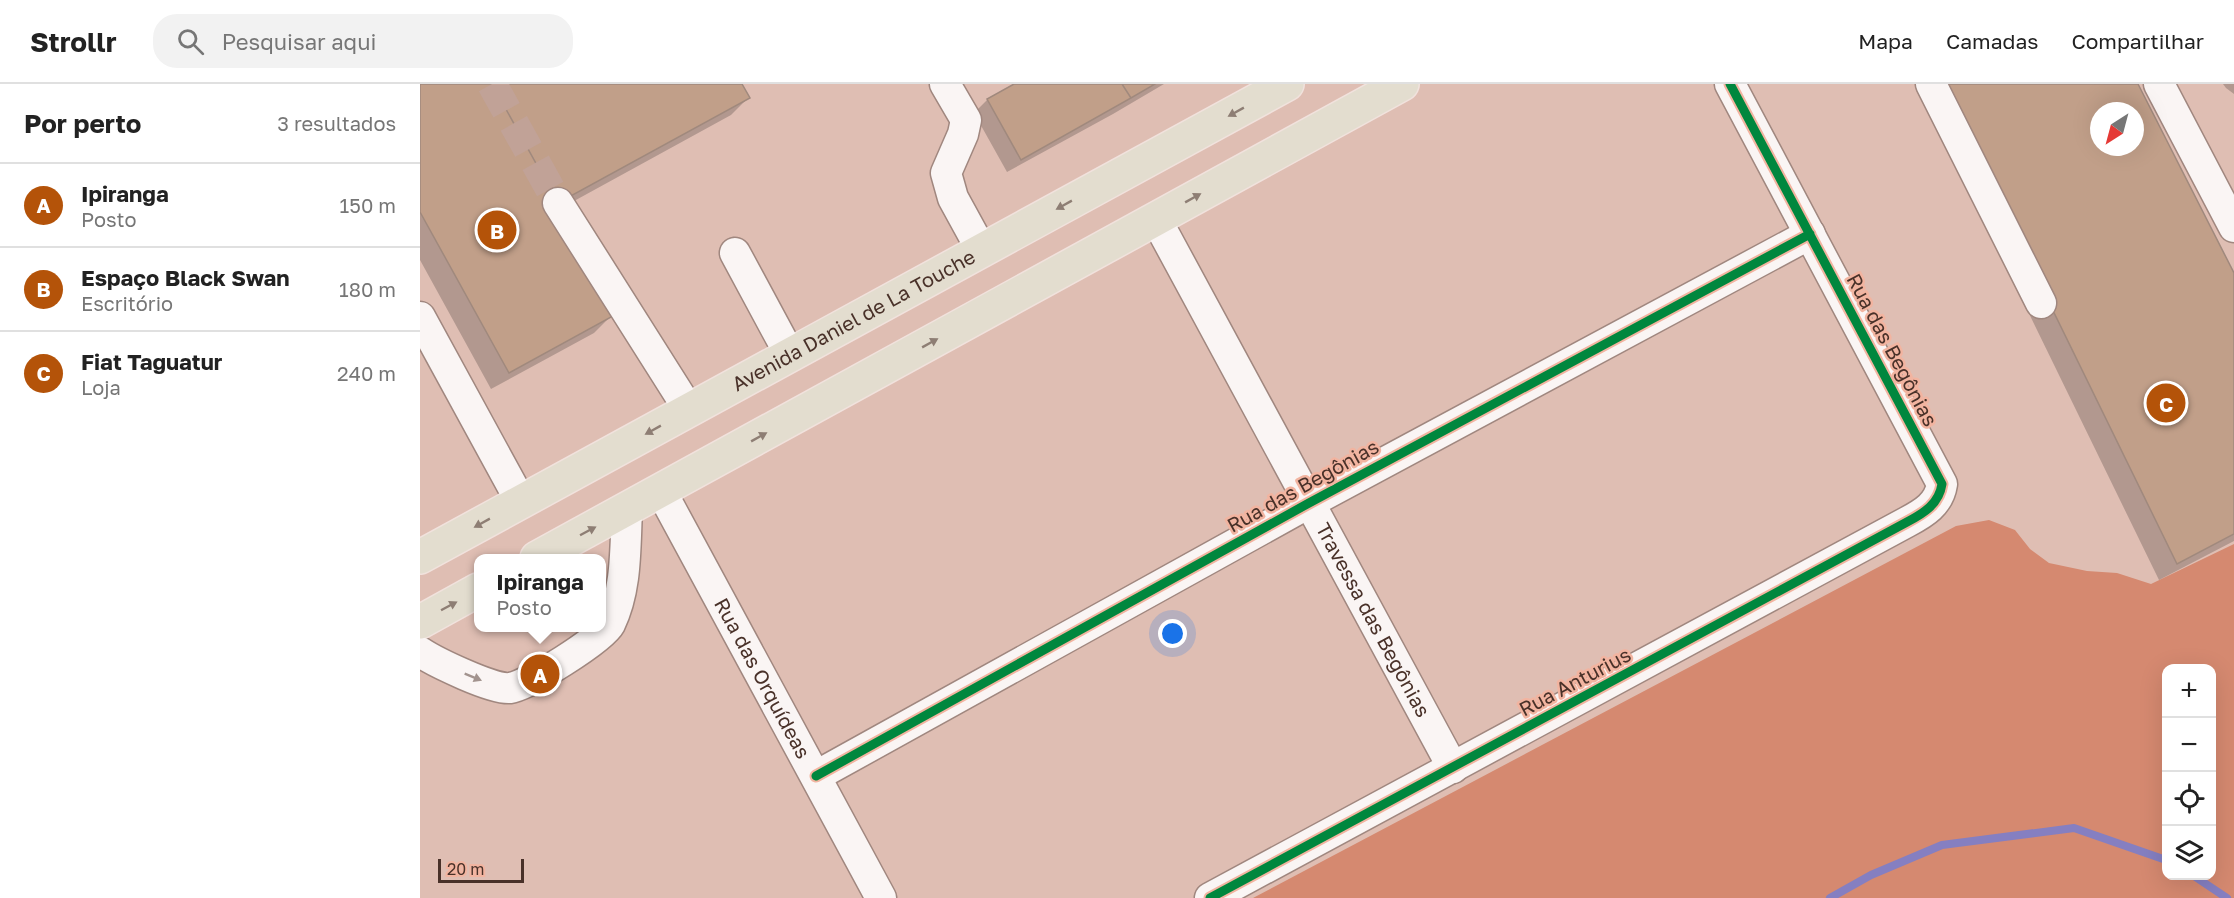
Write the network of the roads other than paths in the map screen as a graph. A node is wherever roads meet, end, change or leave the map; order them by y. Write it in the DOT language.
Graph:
graph roads {
  1 [pos="945,84"];
  2 [pos="1287,84"];
  3 [pos="1402,84"];
  4 [pos="1730,84"];
  5 [pos="1931,84"];
  6 [pos="2159,84"];
  7 [pos="558,203"];
  8 [pos="1156,219"];
  9 [pos="2234,227"];
  10 [pos="1810,234"];
  11 [pos="982,251"];
  12 [pos="735,253"];
  13 [pos="2041,303"];
  14 [pos="420,317"];
  15 [pos="790,355"];
  16 [pos="689,410"];
  17 [pos="1942,484"];
  18 [pos="661,491"];
  19 [pos="521,502"];
  20 [pos="1309,503"];
  21 [pos="627,510"];
  22 [pos="544,554"];
  23 [pos="420,557"];
  24 [pos="474,592"];
  25 [pos="420,622"];
  26 [pos="606,628"];
  27 [pos="603,632"];
  28 [pos="420,652"];
  29 [pos="1453,768"];
  30 [pos="816,776"];
  31 [pos="881,898"];
  32 [pos="1210,898"];
  1 -- 11 [label="street"];
  2 -- 11 [label="main road, Avenida Daniel de La Touche, one-way"];
  8 -- 3 [label="main road, one-way"];
  4 -- 10 [label="street, Rua das Begônias"];
  5 -- 13 [label="street"];
  6 -- 9 [label="street"];
  7 -- 16 [label="street"];
  18 -- 8 [label="main road, one-way"];
  8 -- 20 [label="street, Travessa das Begônias"];
  10 -- 17 [label="street, Rua das Begônias"];
  10 -- 20 [label="street, Rua das Begônias"];
  11 -- 15 [label="main road, Avenida Daniel de La Touche"];
  12 -- 15 [label="street"];
  14 -- 19 [label="street"];
  15 -- 16 [label="main road, Avenida Daniel de La Touche"];
  16 -- 19 [label="main road, Avenida Daniel de La Touche, one-way"];
  17 -- 29 [label="street, Rua Anturius"];
  18 -- 21 [label="main road"];
  18 -- 30 [label="street, Rua das Orquídeas"];
  19 -- 23 [label="main road, Avenida Daniel de La Touche, one-way"];
  20 -- 29 [label="street, Travessa das Begônias"];
  20 -- 30 [label="street, Rua das Begônias"];
  22 -- 21 [label="main road, one-way"];
  26 -- 21 [label="street, one-way"];
  25 -- 24 [label="main road, one-way"];
  28 -- 27 [label="street, one-way"];
  29 -- 32 [label="street, Rua Anturius"];
  30 -- 31 [label="street, Rua das Orquídeas"];
}
